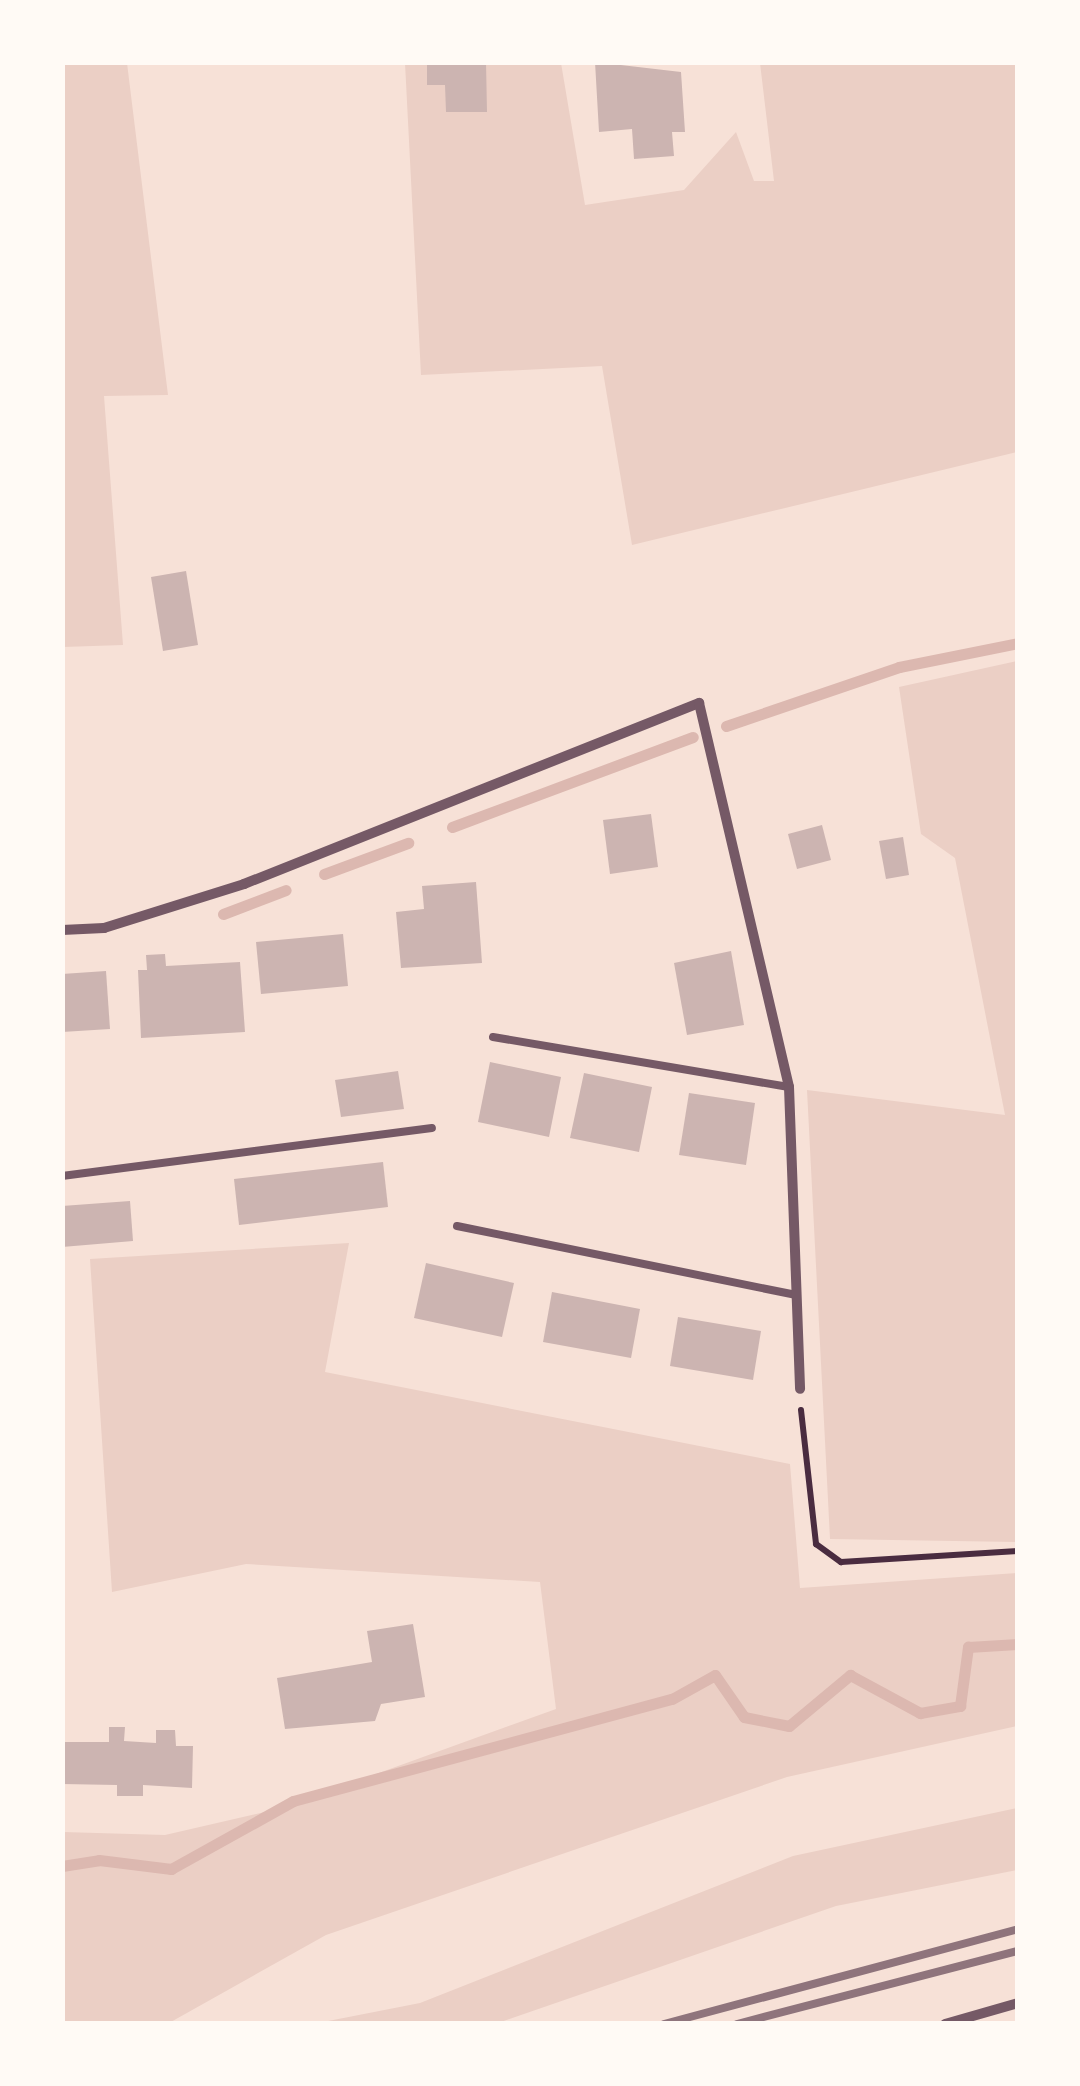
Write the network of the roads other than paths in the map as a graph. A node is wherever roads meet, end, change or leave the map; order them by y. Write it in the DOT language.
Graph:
graph roads {
  1 [pos="62,930"];
  2 [pos="493,1037"];
  3 [pos="789,1087"];
  4 [pos="432,1128"];
  5 [pos="62,1176"];
  6 [pos="456,1226"];
  7 [pos="795,1295"];
  8 [pos="800,1389"];
  9 [pos="1018,2003"];
  10 [pos="945,2024"];
  1 -- 3 [label="street"];
  2 -- 3 [label="lane"];
  3 -- 7 [label="street"];
  4 -- 5 [label="lane"];
  6 -- 7 [label="lane"];
  7 -- 8 [label="street"];
  9 -- 10 [label="street"];
}
